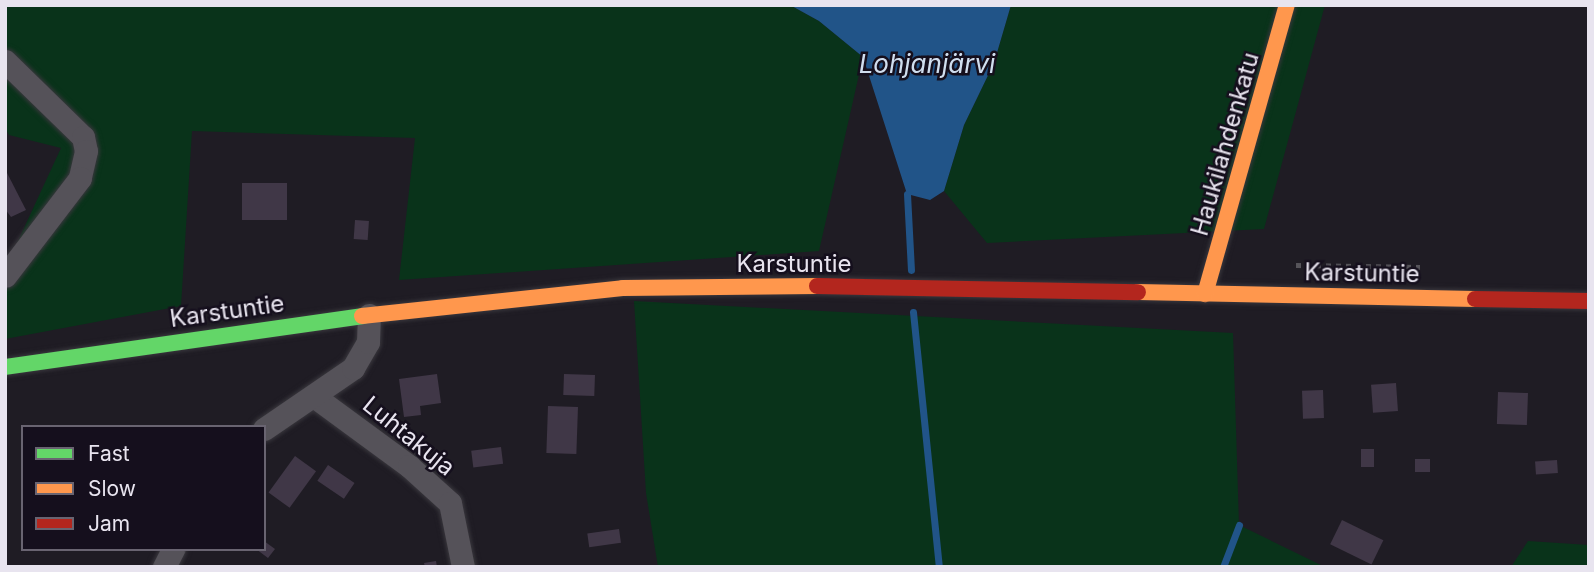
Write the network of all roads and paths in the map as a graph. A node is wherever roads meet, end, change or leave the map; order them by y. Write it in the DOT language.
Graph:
graph roads {
  1 [pos="1287,5"];
  2 [pos="5,61"];
  3 [pos="5,276"];
  4 [pos="1205,294"];
  5 [pos="1589,301"];
  6 [pos="369,315"];
  7 [pos="5,367"];
  8 [pos="315,397"];
  9 [pos="266,428"];
  10 [pos="172,551"];
  11 [pos="164,567"];
  12 [pos="463,567"];
  1 -- 4 [label="street, Haukilahdenkatu"];
  2 -- 3 [label="street"];
  4 -- 5 [label="street, Karstuntie"];
  4 -- 6 [label="street, Karstuntie"];
  6 -- 7 [label="street, Karstuntie"];
  6 -- 8 [label="street"];
  8 -- 9 [label="street"];
  8 -- 12 [label="street, Luhtakuja"];
  10 -- 11 [label="street"];
}
